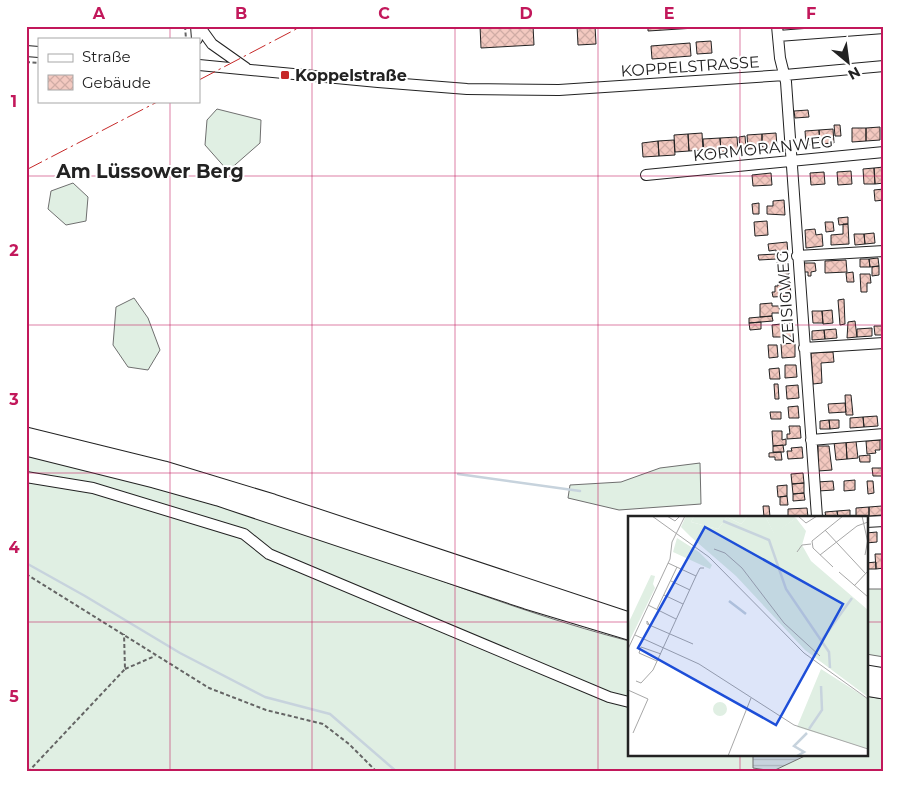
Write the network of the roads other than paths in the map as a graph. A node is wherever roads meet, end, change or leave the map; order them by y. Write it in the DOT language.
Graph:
graph roads {
  1 [pos="197,26"];
  2 [pos="884,28"];
  3 [pos="778,31"];
  4 [pos="200,65"];
  5 [pos="884,66"];
  6 [pos="246,68"];
  7 [pos="785,75"];
  8 [pos="884,152"];
  9 [pos="790,160"];
  10 [pos="646,175"];
  11 [pos="884,251"];
  12 [pos="797,256"];
  13 [pos="884,343"];
  14 [pos="804,348"];
  15 [pos="884,434"];
  16 [pos="26,435"];
  17 [pos="811,440"];
  18 [pos="26,448"];
  19 [pos="26,477"];
  20 [pos="817,516"];
  21 [pos="884,521"];
  22 [pos="868,522"];
  23 [pos="628,620"];
  24 [pos="628,632"];
  25 [pos="868,674"];
  26 [pos="884,676"];
  27 [pos="868,688"];
  28 [pos="884,690"];
  29 [pos="628,702"];
  1 -- 6 [label="street"];
  2 -- 3 [label="street"];
  3 -- 7 [label="street, ZEISIGWEG"];
  4 -- 6 [label="street, KOPPELSTRASSE"];
  5 -- 7 [label="street, KOPPELSTRASSE"];
  6 -- 7 [label="street, KOPPELSTRASSE"];
  7 -- 9 [label="street, ZEISIGWEG"];
  8 -- 9 [label="street, KORMORANWEG"];
  9 -- 10 [label="street, KORMORANWEG"];
  9 -- 12 [label="street, ZEISIGWEG"];
  11 -- 12 [label="street"];
  12 -- 14 [label="street, ZEISIGWEG"];
  13 -- 14 [label="street"];
  14 -- 17 [label="street, ZEISIGWEG"];
  15 -- 17 [label="street"];
  16 -- 23 [label="highway"];
  17 -- 20 [label="street, ZEISIGWEG"];
  18 -- 24 [label="highway"];
  19 -- 29 [label="street"];
  21 -- 22 [label="street"];
  25 -- 26 [label="highway"];
  27 -- 28 [label="highway"];
}
